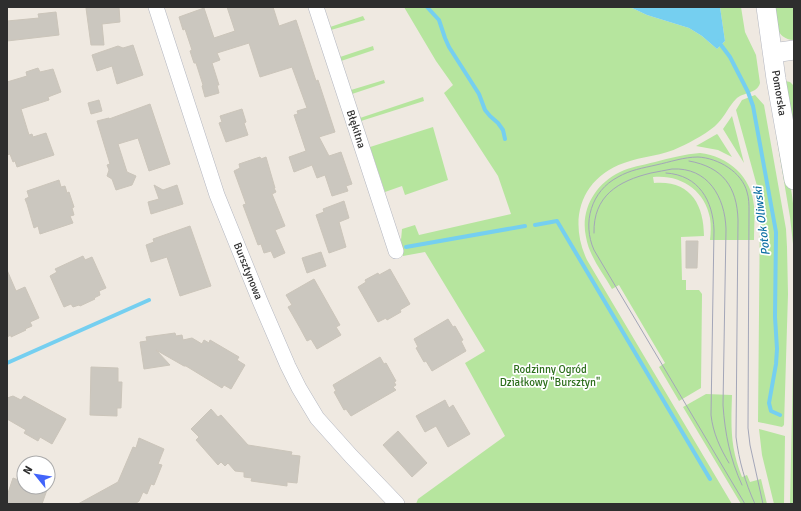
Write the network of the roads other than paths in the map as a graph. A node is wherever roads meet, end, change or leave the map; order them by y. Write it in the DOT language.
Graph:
graph roads {
  1 [pos="156,7"];
  2 [pos="316,7"];
  3 [pos="766,7"];
  4 [pos="794,50"];
  5 [pos="772,52"];
  6 [pos="794,180"];
  7 [pos="396,251"];
  8 [pos="397,504"];
  1 -- 8 [label="street, Bursztynowa"];
  2 -- 7 [label="street, Błękitna"];
  3 -- 5 [label="street, Pomorska"];
  4 -- 5 [label="street"];
  5 -- 6 [label="street, Pomorska"];
}
